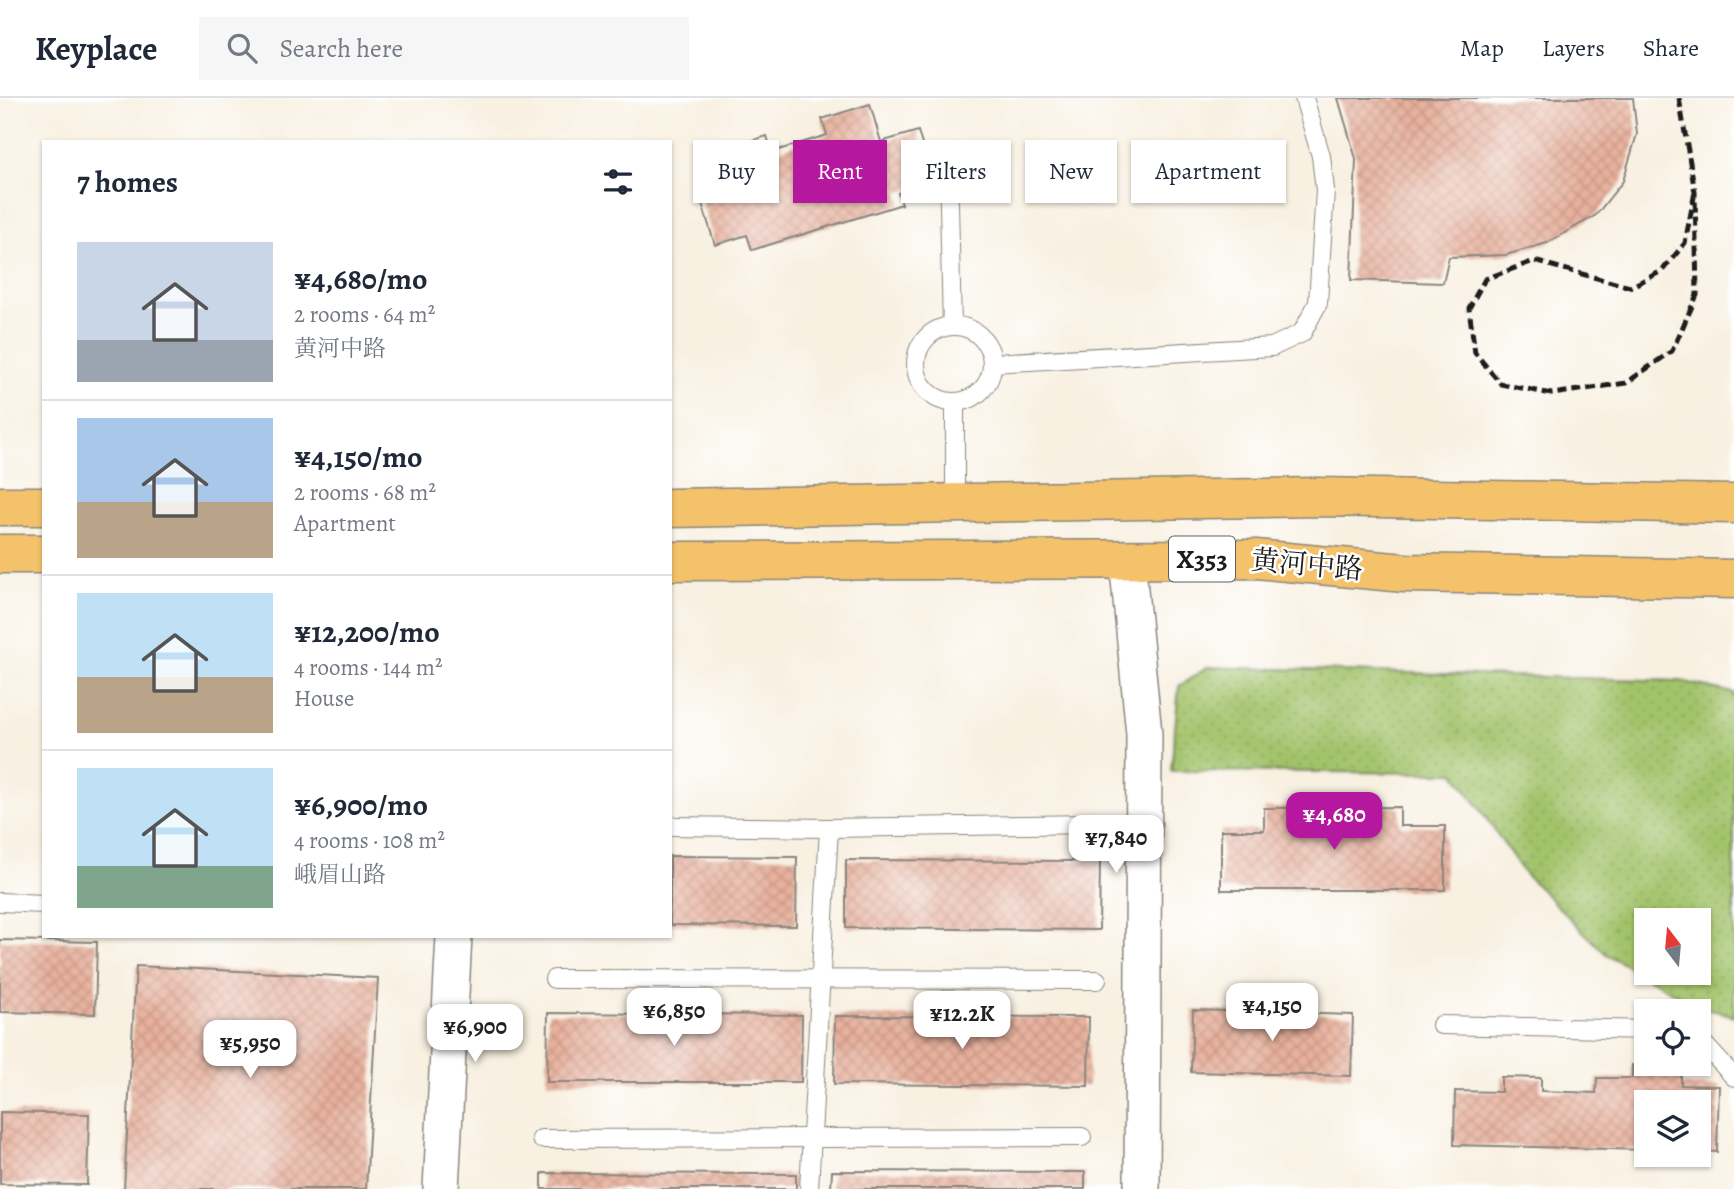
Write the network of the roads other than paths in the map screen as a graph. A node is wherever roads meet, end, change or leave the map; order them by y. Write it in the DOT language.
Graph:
graph roads {
  1 [pos="1304,98"];
  2 [pos="949,203"];
  3 [pos="952,326"];
  4 [pos="993,363"];
  5 [pos="955,402"];
  6 [pos="955,504"];
  7 [pos="1734,504"];
  8 [pos="0,506"];
  9 [pos="42,506"];
  10 [pos="672,508"];
  11 [pos="0,554"];
  12 [pos="42,554"];
  13 [pos="1127,559"];
  14 [pos="672,561"];
  15 [pos="1734,579"];
  16 [pos="1093,824"];
  17 [pos="672,826"];
  18 [pos="829,828"];
  19 [pos="0,902"];
  20 [pos="42,904"];
  21 [pos="454,938"];
  22 [pos="554,979"];
  23 [pos="821,980"];
  24 [pos="1097,980"];
  25 [pos="1441,1025"];
  26 [pos="1634,1030"];
  27 [pos="1711,1052"];
  28 [pos="1734,1077"];
  29 [pos="1082,1137"];
  30 [pos="812,1138"];
  31 [pos="541,1139"];
  32 [pos="441,1189"];
  33 [pos="809,1189"];
  34 [pos="1142,1189"];
  1 -- 4 [label="lane"];
  2 -- 3 [label="lane"];
  3 -- 4 [label="lane"];
  3 -- 5 [label="lane"];
  4 -- 5 [label="lane"];
  5 -- 6 [label="lane"];
  6 -- 7 [label="main road, X353"];
  6 -- 10 [label="main road, X353"];
  8 -- 9 [label="main road"];
  11 -- 12 [label="main road"];
  13 -- 14 [label="main road, 黄河中路 / X353"];
  13 -- 15 [label="main road, 黄河中路 / X353"];
  13 -- 34 [label="street"];
  16 -- 18 [label="lane"];
  17 -- 18 [label="lane"];
  18 -- 23 [label="lane"];
  19 -- 20 [label="lane"];
  21 -- 32 [label="street"];
  22 -- 23 [label="lane"];
  23 -- 24 [label="lane"];
  23 -- 30 [label="lane"];
  25 -- 26 [label="lane"];
  27 -- 28 [label="lane"];
  29 -- 30 [label="lane"];
  30 -- 31 [label="lane"];
  30 -- 33 [label="lane"];
}
